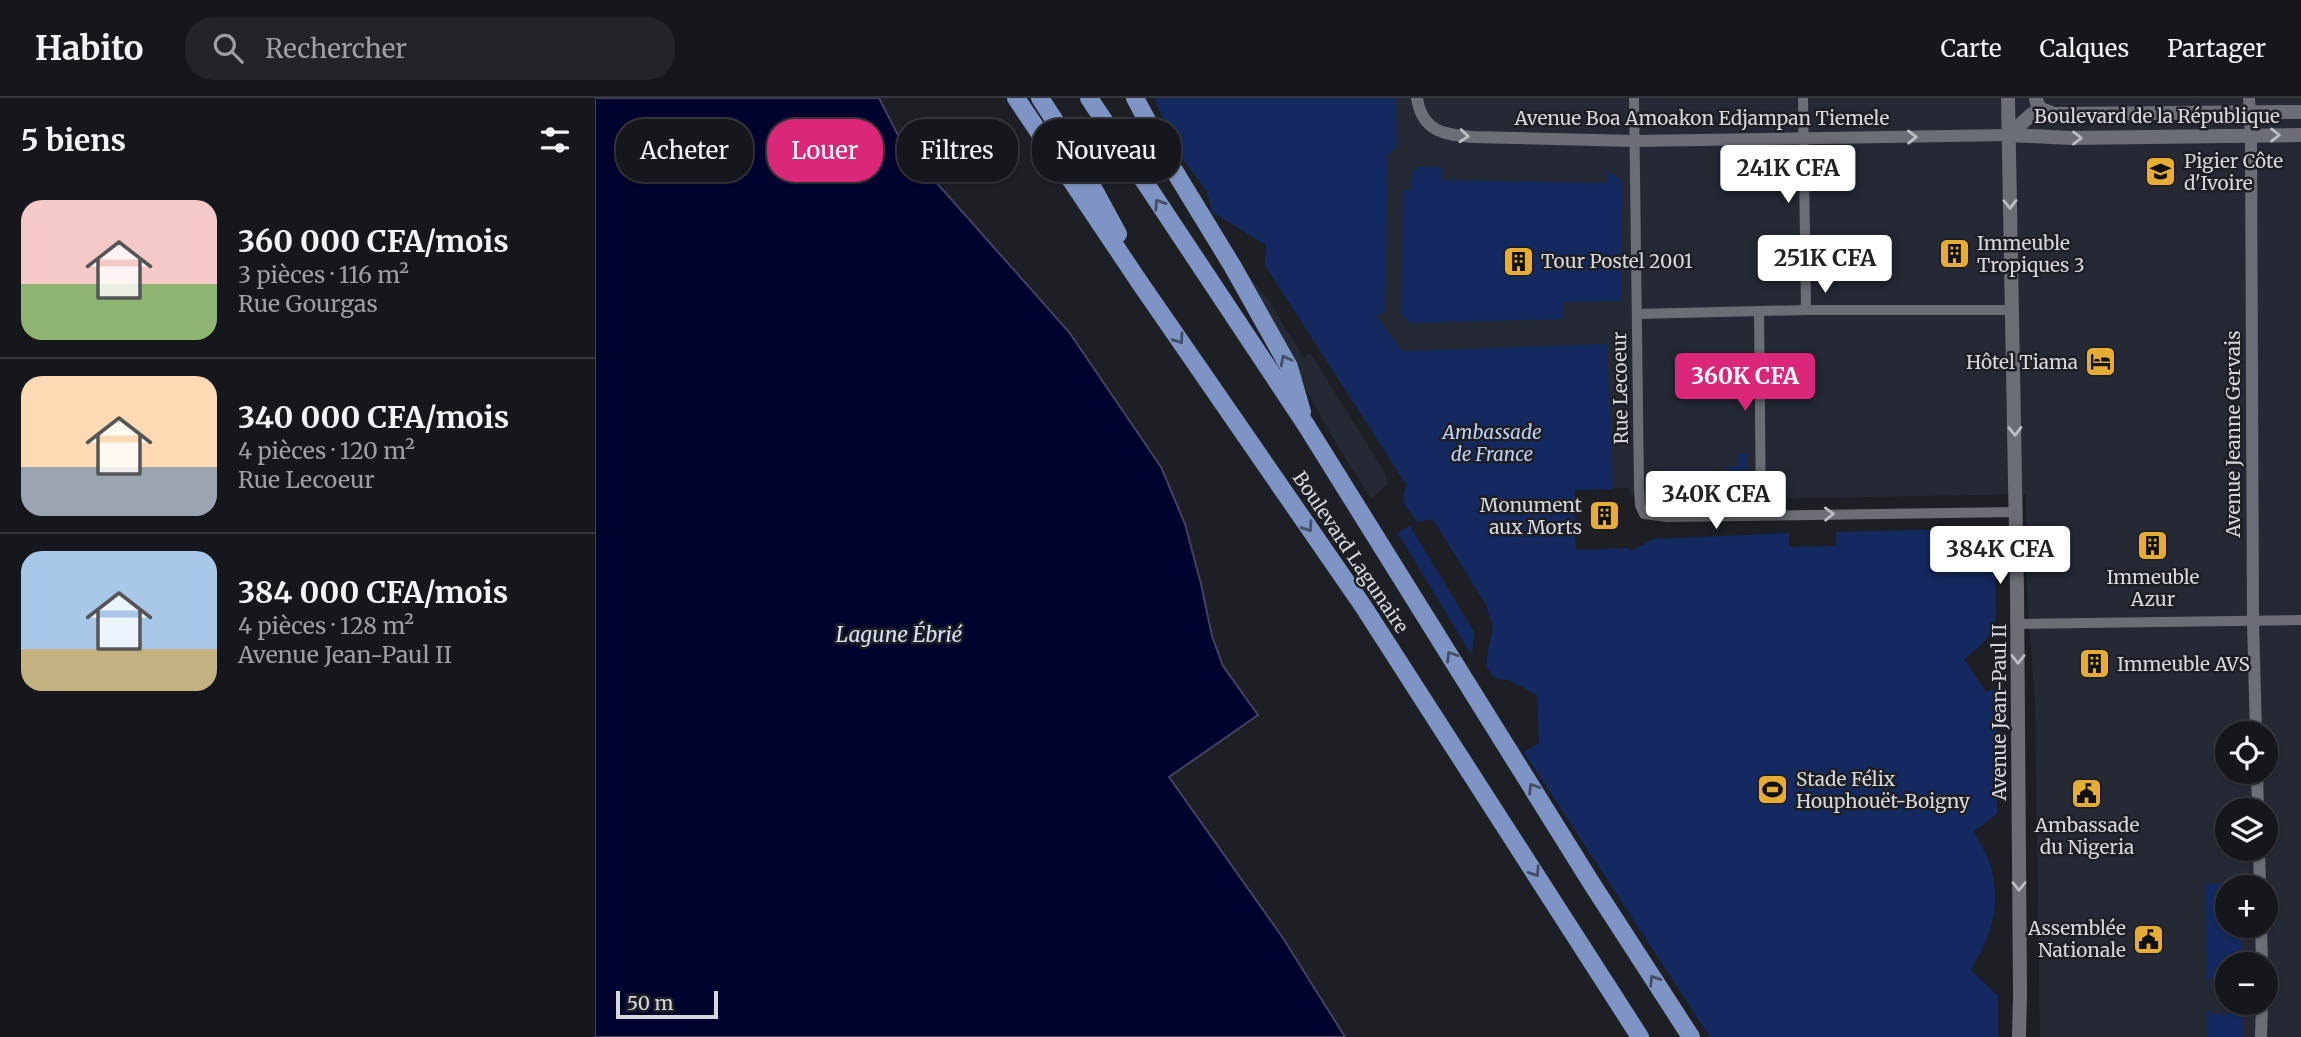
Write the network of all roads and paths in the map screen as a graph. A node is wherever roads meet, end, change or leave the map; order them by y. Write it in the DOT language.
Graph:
graph roads {
  1 [pos="1016,98"];
  2 [pos="1039,98"];
  3 [pos="1089,98"];
  4 [pos="1135,98"];
  5 [pos="1417,98"];
  6 [pos="1635,98"];
  7 [pos="1803,98"];
  8 [pos="2008,98"];
  9 [pos="2038,104"];
  10 [pos="2249,105"];
  11 [pos="2301,112"];
  12 [pos="2009,135"];
  13 [pos="2250,135"];
  14 [pos="2301,135"];
  15 [pos="1804,139"];
  16 [pos="1634,141"];
  17 [pos="1140,283"];
  18 [pos="1806,310"];
  19 [pos="2013,310"];
  20 [pos="1759,311"];
  21 [pos="1637,314"];
  22 [pos="1306,425"];
  23 [pos="2016,512"];
  24 [pos="1761,514"];
  25 [pos="2301,620"];
  26 [pos="2253,622"];
  27 [pos="2017,624"];
  28 [pos="2256,721"];
  29 [pos="2262,1015"];
  30 [pos="1640,1037"];
  31 [pos="1691,1037"];
  32 [pos="2019,1037"];
  33 [pos="2262,1037"];
  1 -- 17 [label="highway, Boulevard Lagunaire"];
  2 -- 17 [label="highway"];
  22 -- 3 [label="highway, Boulevard Lagunaire, one-way"];
  22 -- 4 [label="highway, one-way"];
  5 -- 16 [label="street, Avenue Boa Amoakon Edjampan Tiemele, one-way"];
  6 -- 16 [label="street, Rue Lecoeur"];
  7 -- 15 [label="street"];
  8 -- 12 [label="main road, Boulevard de la République"];
  9 -- 10 [label="main road, Boulevard de la République"];
  9 -- 12 [label="main road"];
  10 -- 11 [label="main road, Boulevard de la République"];
  10 -- 13 [label="street, Avenue Jeanne Gervais"];
  12 -- 13 [label="main road, Boulevard de la République, one-way"];
  15 -- 12 [label="street, Avenue Boa Amoakon Edjampan Tiemele, one-way"];
  12 -- 19 [label="main road, Avenue Jean-Paul II, one-way"];
  13 -- 14 [label="main road, Boulevard de la République, one-way"];
  13 -- 26 [label="street, Avenue Jeanne Gervais"];
  15 -- 16 [label="street, Avenue Boa Amoakon Edjampan Tiemele"];
  15 -- 18 [label="street"];
  16 -- 21 [label="street, Rue Lecoeur"];
  17 -- 30 [label="highway, Boulevard Lagunaire, one-way"];
  18 -- 19 [label="street"];
  18 -- 20 [label="street"];
  19 -- 23 [label="main road, Avenue Jean-Paul II, one-way"];
  20 -- 21 [label="street"];
  20 -- 24 [label="street"];
  21 -- 24 [label="street, Rue Lecoeur"];
  31 -- 22 [label="highway, Boulevard Lagunaire, one-way"];
  24 -- 23 [label="street, Rue Lecoeur, one-way"];
  23 -- 27 [label="main road, Avenue Jean-Paul II"];
  25 -- 26 [label="street"];
  26 -- 27 [label="street"];
  26 -- 28 [label="street, Avenue Jeanne Gervais"];
  27 -- 32 [label="main road, Avenue Jean-Paul II, one-way"];
  29 -- 33 [label="street"];
}
